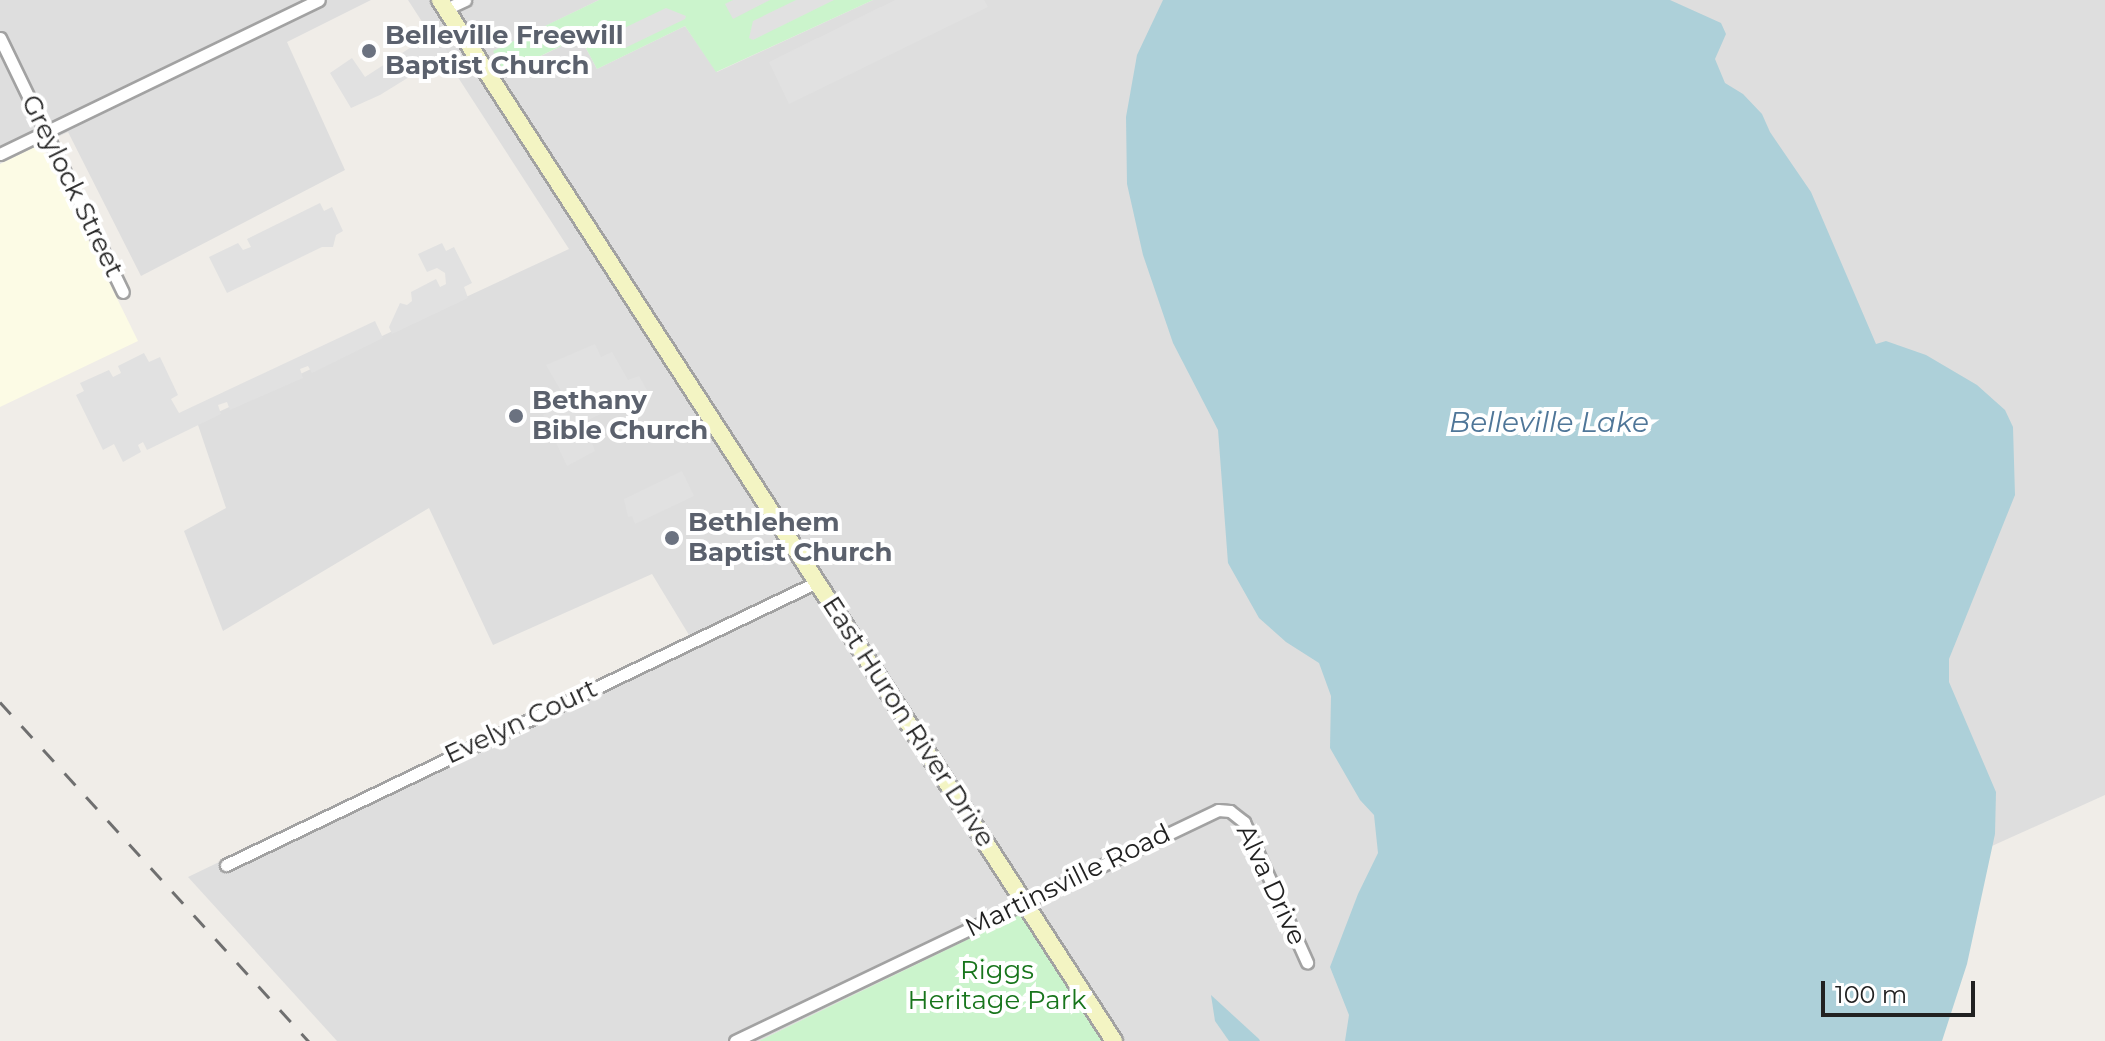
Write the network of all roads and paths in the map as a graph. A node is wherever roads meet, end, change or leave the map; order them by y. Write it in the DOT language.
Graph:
graph roads {
  1 [pos="319,0"];
  2 [pos="465,0"];
  3 [pos="443,5"];
  4 [pos="0,38"];
  5 [pos="46,132"];
  6 [pos="0,154"];
  7 [pos="123,292"];
  8 [pos="817,582"];
  9 [pos="1230,811"];
  10 [pos="226,865"];
  11 [pos="1025,901"];
  12 [pos="1307,962"];
  13 [pos="735,1041"];
  14 [pos="1114,1041"];
  1 -- 5 [label="street"];
  2 -- 3 [label="street"];
  3 -- 8 [label="main road, East Huron River Drive"];
  4 -- 5 [label="street, Greylock Street"];
  5 -- 6 [label="street"];
  5 -- 7 [label="street, Greylock Street"];
  8 -- 10 [label="street, Evelyn Court"];
  8 -- 11 [label="main road, East Huron River Drive"];
  9 -- 11 [label="street, Martinsville Road"];
  9 -- 12 [label="street, Alva Drive"];
  11 -- 13 [label="street, Martinsville Road"];
  11 -- 14 [label="main road, East Huron River Drive"];
}
